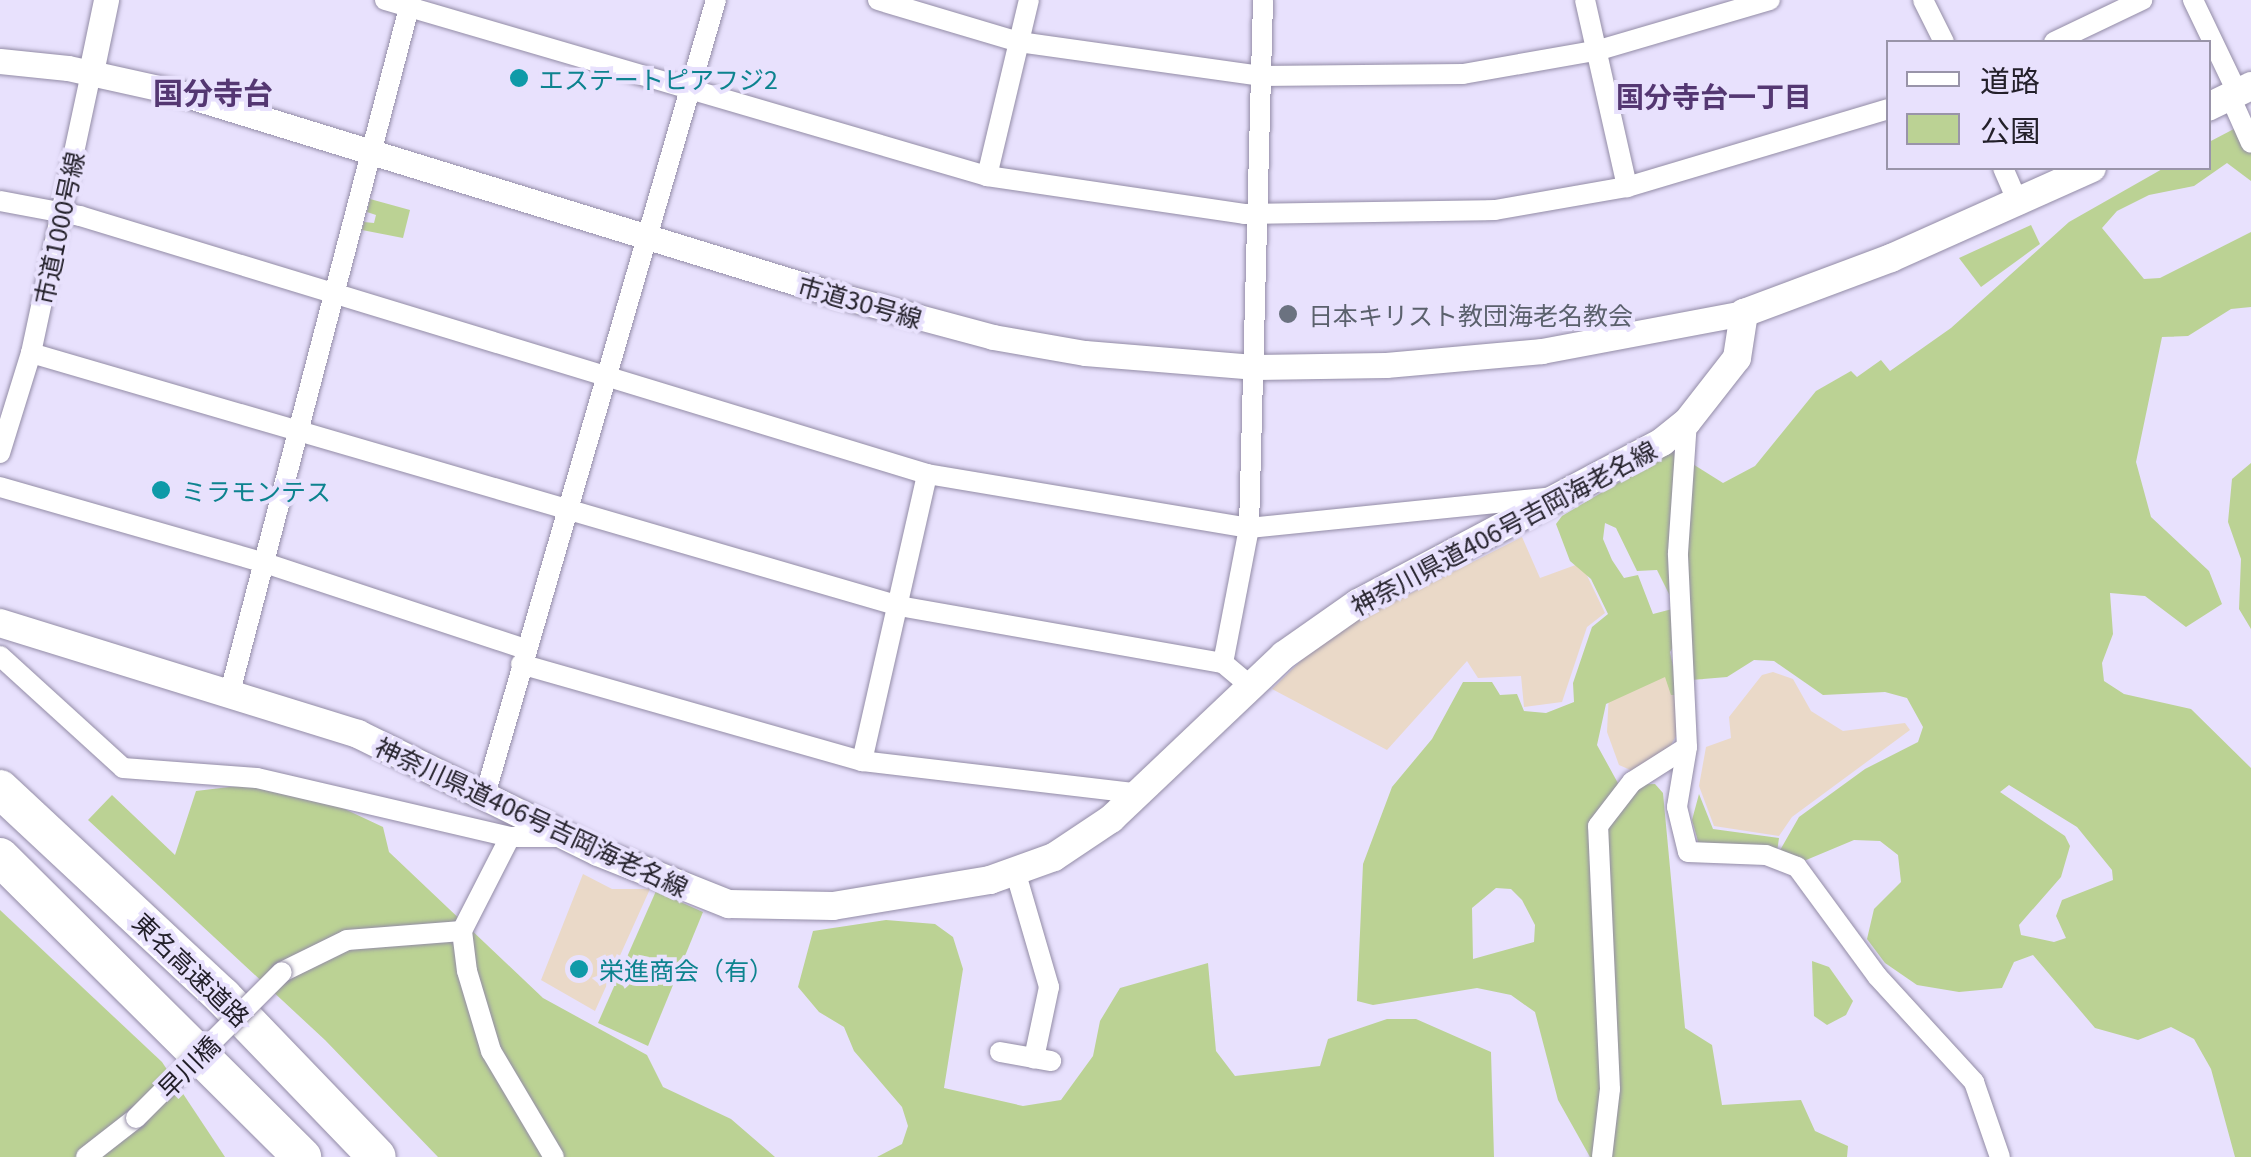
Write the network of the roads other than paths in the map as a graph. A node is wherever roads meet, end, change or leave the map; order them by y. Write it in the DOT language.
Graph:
graph roads {
  1 [pos="106,0"];
  2 [pos="386,0"];
  3 [pos="716,0"];
  4 [pos="878,0"];
  5 [pos="1029,0"];
  6 [pos="1263,0"];
  7 [pos="1586,0"];
  8 [pos="1770,0"];
  9 [pos="1923,0"];
  10 [pos="2142,0"];
  11 [pos="2192,0"];
  12 [pos="410,3"];
  13 [pos="1943,40"];
  14 [pos="2058,40"];
  15 [pos="2209,40"];
  16 [pos="1018,42"];
  17 [pos="2211,45"];
  18 [pos="1599,50"];
  19 [pos="0,61"];
  20 [pos="91,72"];
  21 [pos="1261,76"];
  22 [pos="687,90"];
  23 [pos="2232,95"];
  24 [pos="1886,110"];
  25 [pos="2251,143"];
  26 [pos="370,150"];
  27 [pos="2004,170"];
  28 [pos="2088,170"];
  29 [pos="987,176"];
  30 [pos="1627,187"];
  31 [pos="0,201"];
  32 [pos="2020,205"];
  33 [pos="62,211"];
  34 [pos="1261,215"];
  35 [pos="646,240"];
  36 [pos="334,292"];
  37 [pos="1744,313"];
  38 [pos="32,353"];
  39 [pos="1256,367"];
  40 [pos="603,379"];
  41 [pos="1686,422"];
  42 [pos="300,431"];
  43 [pos="0,453"];
  44 [pos="927,474"];
  45 [pos="0,487"];
  46 [pos="1570,495"];
  47 [pos="566,510"];
  48 [pos="1249,528"];
  49 [pos="265,563"];
  50 [pos="899,606"];
  51 [pos="0,623"];
  52 [pos="0,656"];
  53 [pos="523,657"];
  54 [pos="1223,663"];
  55 [pos="1250,686"];
  56 [pos="230,692"];
  57 [pos="1687,747"];
  58 [pos="862,761"];
  59 [pos="0,789"];
  60 [pos="1142,794"];
  61 [pos="486,795"];
  62 [pos="510,836"];
  63 [pos="568,837"];
  64 [pos="0,858"];
  65 [pos="1016,874"];
  66 [pos="462,931"];
  67 [pos="1000,1052"];
  68 [pos="86,1157"];
  69 [pos="302,1157"];
  70 [pos="377,1157"];
  71 [pos="554,1157"];
  72 [pos="1602,1157"];
  73 [pos="2000,1157"];
  1 -- 20 [label="street, 市道1000号線"];
  2 -- 12 [label="street"];
  3 -- 22 [label="street"];
  4 -- 16 [label="street"];
  5 -- 16 [label="street"];
  6 -- 21 [label="street"];
  7 -- 18 [label="street"];
  8 -- 18 [label="street"];
  9 -- 13 [label="street"];
  10 -- 14 [label="street"];
  11 -- 15 [label="street"];
  12 -- 22 [label="street"];
  12 -- 26 [label="street"];
  16 -- 21 [label="street"];
  16 -- 29 [label="street"];
  17 -- 23 [label="street"];
  18 -- 21 [label="street"];
  18 -- 30 [label="street"];
  19 -- 20 [label="street, 市道30号線"];
  20 -- 26 [label="street, 市道30号線"];
  20 -- 33 [label="street, 市道1000号線"];
  21 -- 34 [label="street"];
  22 -- 29 [label="street"];
  22 -- 35 [label="street"];
  23 -- 25 [label="street"];
  24 -- 30 [label="street"];
  26 -- 35 [label="street, 市道30号線"];
  26 -- 36 [label="street"];
  27 -- 32 [label="street"];
  28 -- 32 [label="main road"];
  29 -- 34 [label="street"];
  30 -- 34 [label="street"];
  31 -- 33 [label="street"];
  32 -- 37 [label="main road"];
  33 -- 36 [label="street"];
  33 -- 38 [label="street, 市道1000号線"];
  34 -- 39 [label="street"];
  35 -- 39 [label="street, 市道30号線"];
  35 -- 40 [label="street"];
  36 -- 40 [label="street"];
  36 -- 42 [label="street"];
  37 -- 39 [label="street, 市道30号線"];
  37 -- 41 [label="main road, 神奈川県道406号吉岡海老名線"];
  38 -- 42 [label="street"];
  38 -- 43 [label="street, 市道1000号線"];
  39 -- 48 [label="street"];
  40 -- 44 [label="street"];
  40 -- 47 [label="street"];
  41 -- 46 [label="main road, 神奈川県道406号吉岡海老名線"];
  41 -- 57 [label="street"];
  42 -- 47 [label="street"];
  42 -- 49 [label="street"];
  44 -- 48 [label="street"];
  44 -- 50 [label="street"];
  45 -- 49 [label="street"];
  46 -- 48 [label="street"];
  46 -- 55 [label="main road, 神奈川県道406号吉岡海老名線"];
  47 -- 50 [label="street"];
  47 -- 53 [label="street"];
  48 -- 54 [label="street"];
  49 -- 53 [label="street"];
  49 -- 56 [label="street"];
  50 -- 54 [label="street"];
  50 -- 58 [label="street"];
  51 -- 56 [label="main road, 神奈川県道406号吉岡海老名線"];
  52 -- 62 [label="street"];
  53 -- 58 [label="street"];
  53 -- 61 [label="street"];
  54 -- 55 [label="street"];
  55 -- 60 [label="main road, 神奈川県道406号吉岡海老名線"];
  56 -- 61 [label="main road, 神奈川県道406号吉岡海老名線"];
  57 -- 72 [label="street"];
  57 -- 73 [label="street"];
  58 -- 60 [label="street"];
  59 -- 70 [label="highway, 東名高速道路"];
  60 -- 65 [label="main road, 神奈川県道406号吉岡海老名線"];
  61 -- 63 [label="main road, 神奈川県道406号吉岡海老名線"];
  62 -- 63 [label="street"];
  62 -- 66 [label="street"];
  63 -- 65 [label="main road, 神奈川県道406号吉岡海老名線"];
  64 -- 69 [label="highway"];
  65 -- 67 [label="street"];
  66 -- 68 [label="street, 早川橋, bridge"];
  66 -- 71 [label="street"];
}
